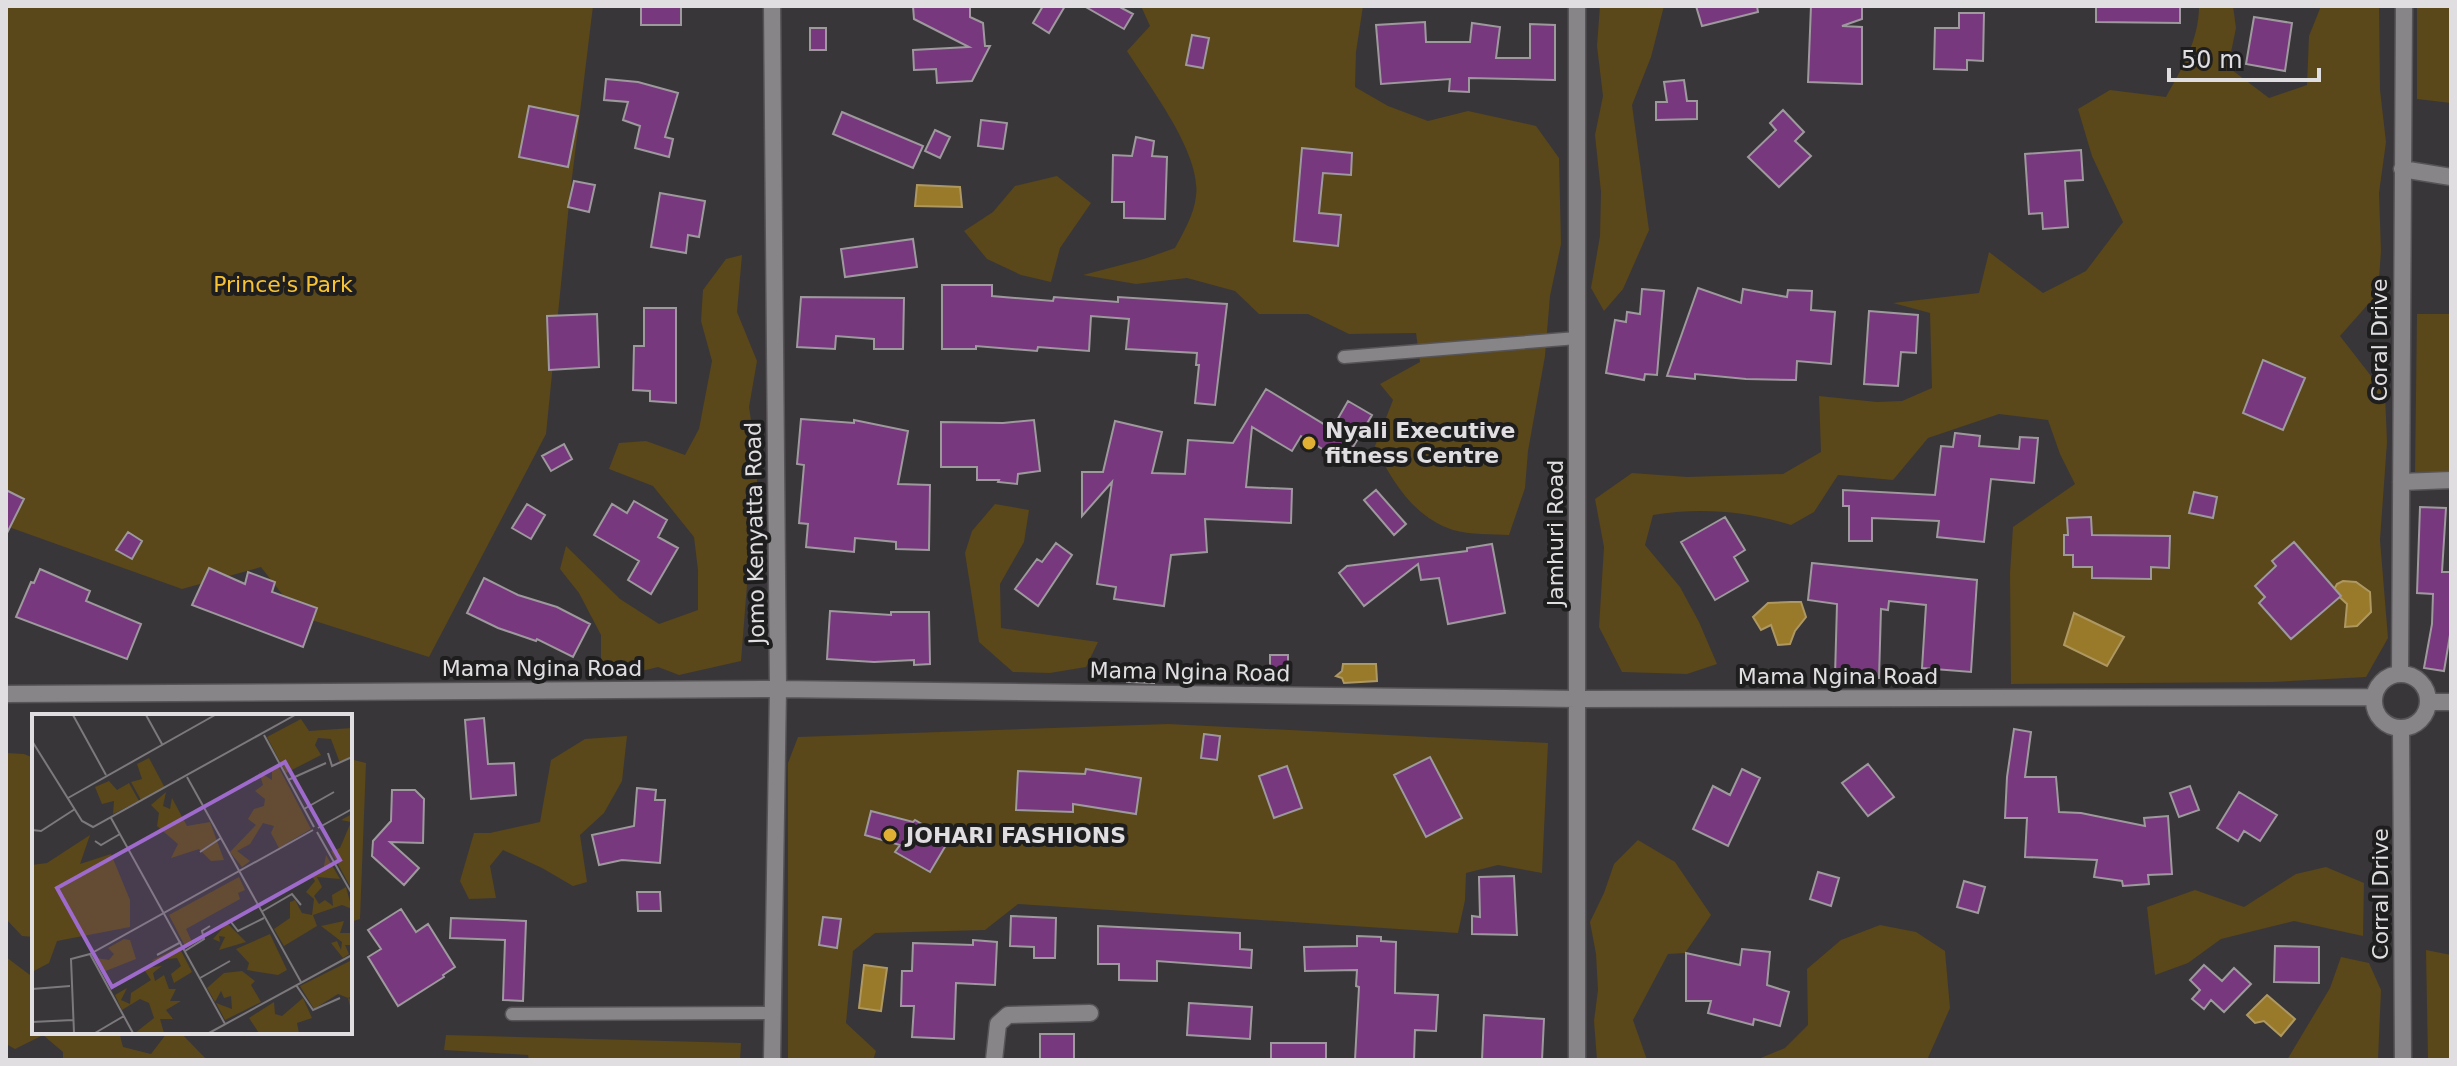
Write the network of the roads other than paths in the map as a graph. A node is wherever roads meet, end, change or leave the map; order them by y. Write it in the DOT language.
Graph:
graph roads {
  1 [pos="772,6"];
  2 [pos="1577,6"];
  3 [pos="2404,6"];
  4 [pos="2402,169"];
  5 [pos="2451,177"];
  6 [pos="1577,338"];
  7 [pos="1344,357"];
  8 [pos="2451,480"];
  9 [pos="2401,482"];
  10 [pos="2400,674"];
  11 [pos="778,689"];
  12 [pos="6,694"];
  13 [pos="2374,697"];
  14 [pos="1576,699"];
  15 [pos="2428,702"];
  16 [pos="2451,702"];
  17 [pos="2401,728"];
  18 [pos="773,1013"];
  19 [pos="1090,1013"];
  20 [pos="512,1014"];
  21 [pos="772,1060"];
  22 [pos="994,1060"];
  23 [pos="1577,1060"];
  24 [pos="2403,1060"];
  1 -- 11 [label="street, Jomo Kenyatta Road"];
  2 -- 6 [label="street, Jamhuri Road"];
  3 -- 4 [label="street, Coral Drive"];
  4 -- 5 [label="street"];
  4 -- 9 [label="street, Coral Drive"];
  6 -- 7 [label="lane"];
  6 -- 14 [label="street, Jamhuri Road"];
  8 -- 9 [label="street"];
  9 -- 10 [label="street, Coral Drive"];
  10 -- 13 [label="street"];
  10 -- 15 [label="street"];
  11 -- 12 [label="street, Mama Ngina Road"];
  11 -- 14 [label="street, Mama Ngina Road"];
  11 -- 18 [label="street, Jomo Kenyatta Road"];
  13 -- 14 [label="street, Mama Ngina Road"];
  13 -- 17 [label="street"];
  14 -- 23 [label="street, Jamhuri Road"];
  15 -- 16 [label="street"];
  15 -- 17 [label="street"];
  17 -- 24 [label="street, Corral Drive"];
  18 -- 20 [label="lane"];
  18 -- 21 [label="street, Jomo Kenyatta Road"];
  19 -- 22 [label="street"];
}
